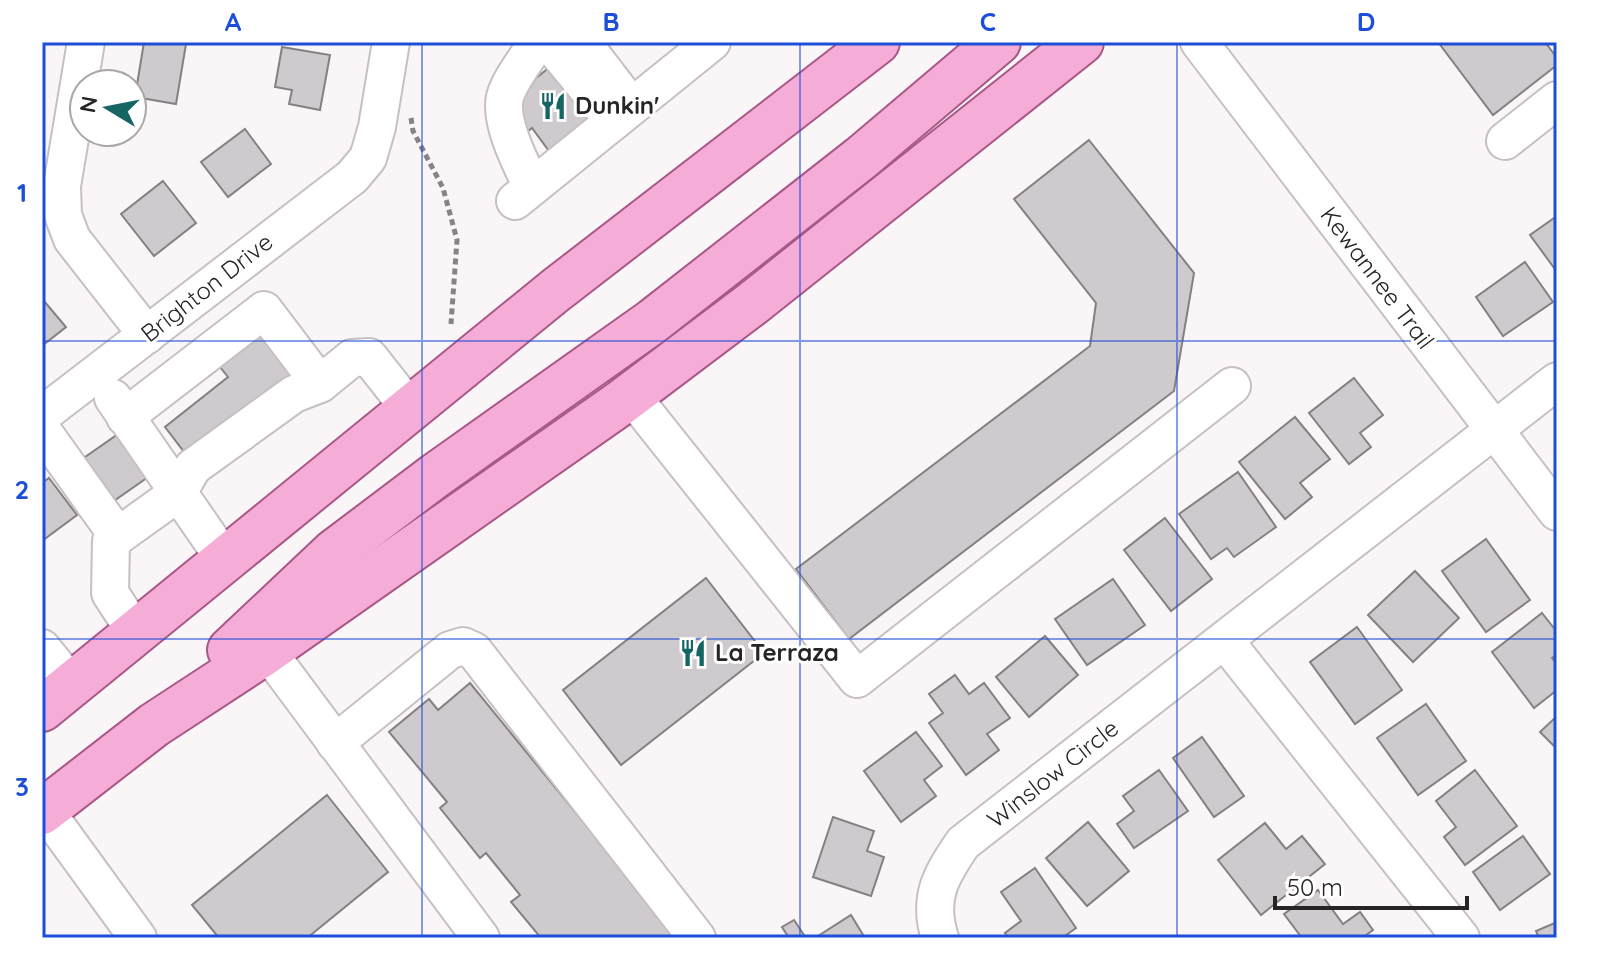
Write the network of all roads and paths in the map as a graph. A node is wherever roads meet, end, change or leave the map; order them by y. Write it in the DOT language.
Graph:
graph roads {
  1 [pos="86,42"];
  2 [pos="391,42"];
  3 [pos="537,42"];
  4 [pos="549,42"];
  5 [pos="582,42"];
  6 [pos="712,42"];
  7 [pos="877,42"];
  8 [pos="998,42"];
  9 [pos="1081,42"];
  10 [pos="1199,42"];
  11 [pos="1557,100"];
  12 [pos="623,114"];
  13 [pos="411,117"];
  14 [pos="1505,141"];
  15 [pos="451,324"];
  16 [pos="147,335"];
  17 [pos="96,374"];
  18 [pos="1557,381"];
  19 [pos="320,384"];
  20 [pos="1232,386"];
  21 [pos="631,395"];
  22 [pos="410,409"];
  23 [pos="42,415"];
  24 [pos="125,417"];
  25 [pos="42,430"];
  26 [pos="1493,431"];
  27 [pos="178,493"];
  28 [pos="1557,512"];
  29 [pos="117,535"];
  30 [pos="225,560"];
  31 [pos="136,633"];
  32 [pos="259,640"];
  33 [pos="1225,641"];
  34 [pos="42,648"];
  35 [pos="57,697"];
  36 [pos="335,743"];
  37 [pos="44,811"];
  38 [pos="138,938"];
  39 [pos="481,938"];
  40 [pos="697,938"];
  41 [pos="940,938"];
  42 [pos="1461,938"];
  1 -- 16 [label="street"];
  2 -- 16 [label="street, Brighton Drive"];
  3 -- 12 [label="street"];
  4 -- 12 [label="street"];
  5 -- 12 [label="street"];
  6 -- 12 [label="street"];
  7 -- 22 [label="main road"];
  8 -- 32 [label="main road"];
  9 -- 21 [label="main road"];
  10 -- 26 [label="street, Kewannee Trail"];
  11 -- 14 [label="street"];
  13 -- 15 [label="path"];
  16 -- 17 [label="street, Brighton Drive"];
  17 -- 23 [label="street, Brighton Drive"];
  17 -- 24 [label="street"];
  18 -- 26 [label="street, Winslow Circle"];
  19 -- 22 [label="street"];
  19 -- 24 [label="street"];
  19 -- 27 [label="street"];
  20 -- 21 [label="street"];
  21 -- 32 [label="main road"];
  22 -- 30 [label="main road"];
  24 -- 27 [label="street"];
  25 -- 29 [label="street"];
  26 -- 28 [label="street, Kewannee Trail"];
  26 -- 33 [label="street, Winslow Circle"];
  27 -- 29 [label="street"];
  27 -- 30 [label="street"];
  29 -- 31 [label="street"];
  30 -- 31 [label="main road"];
  31 -- 35 [label="main road"];
  32 -- 36 [label="street"];
  32 -- 37 [label="main road"];
  33 -- 41 [label="street, Winslow Circle"];
  33 -- 42 [label="street"];
  34 -- 35 [label="street"];
  36 -- 39 [label="street"];
  36 -- 40 [label="street"];
  37 -- 38 [label="street"];
}
